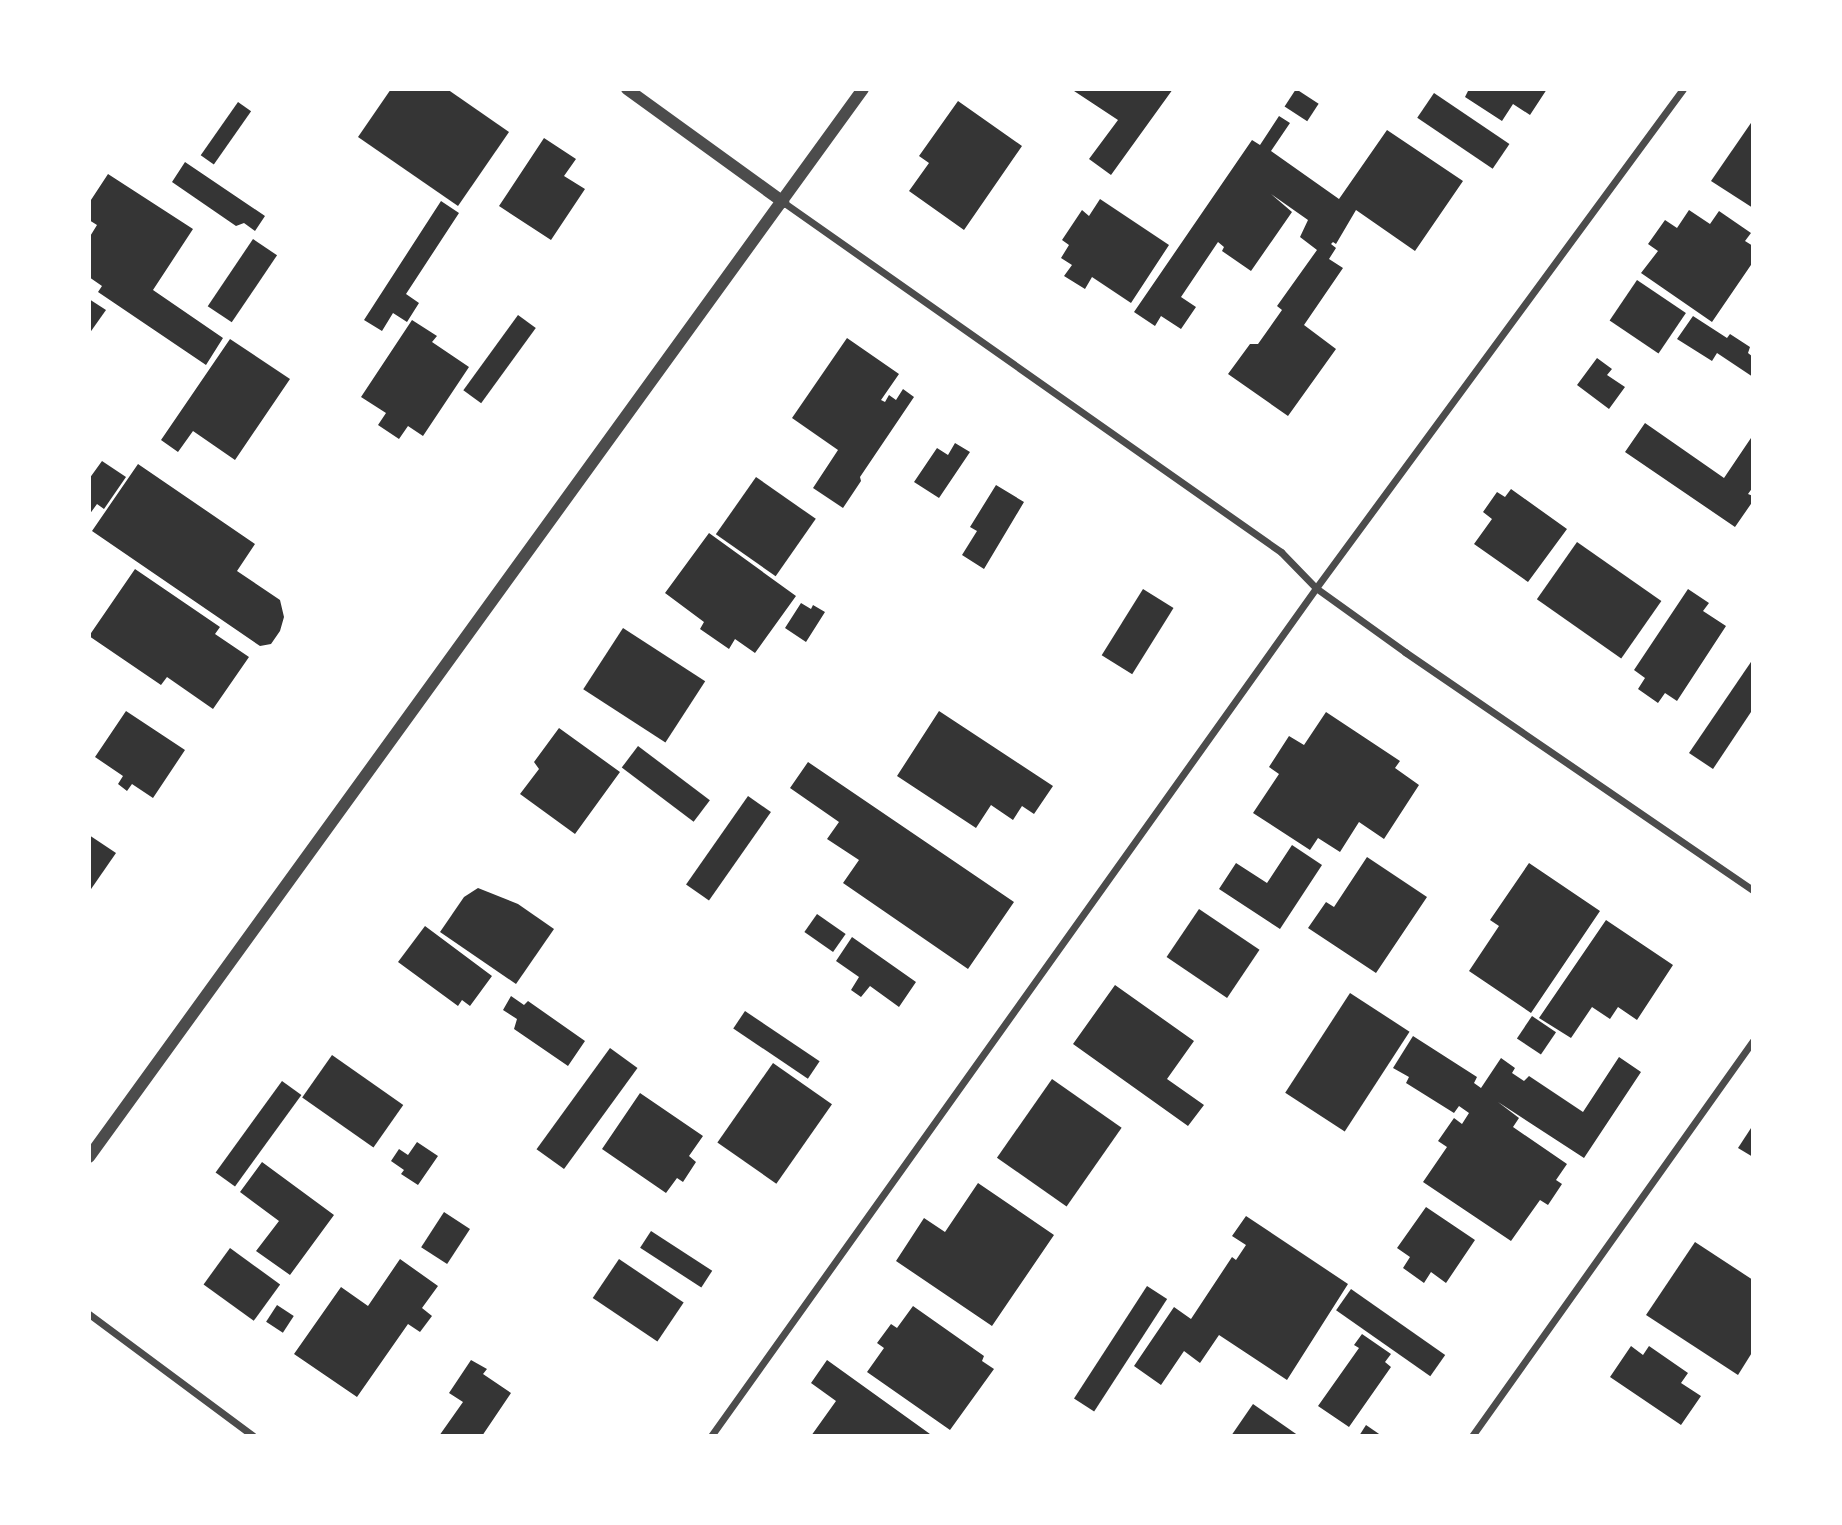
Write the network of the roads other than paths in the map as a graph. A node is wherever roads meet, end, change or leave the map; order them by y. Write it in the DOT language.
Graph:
graph roads {
  1 [pos="627,89"];
  2 [pos="863,89"];
  3 [pos="1684,89"];
  4 [pos="783,202"];
  5 [pos="1316,588"];
  6 [pos="1753,890"];
  7 [pos="1753,1041"];
  8 [pos="89,1157"];
  9 [pos="89,1314"];
  10 [pos="253,1436"];
  11 [pos="711,1436"];
  12 [pos="1472,1436"];
  1 -- 4 [label="street"];
  2 -- 4 [label="street"];
  3 -- 5 [label="street"];
  4 -- 5 [label="street"];
  4 -- 8 [label="street"];
  5 -- 6 [label="street"];
  5 -- 11 [label="street"];
  7 -- 12 [label="street"];
  9 -- 10 [label="street"];
}
